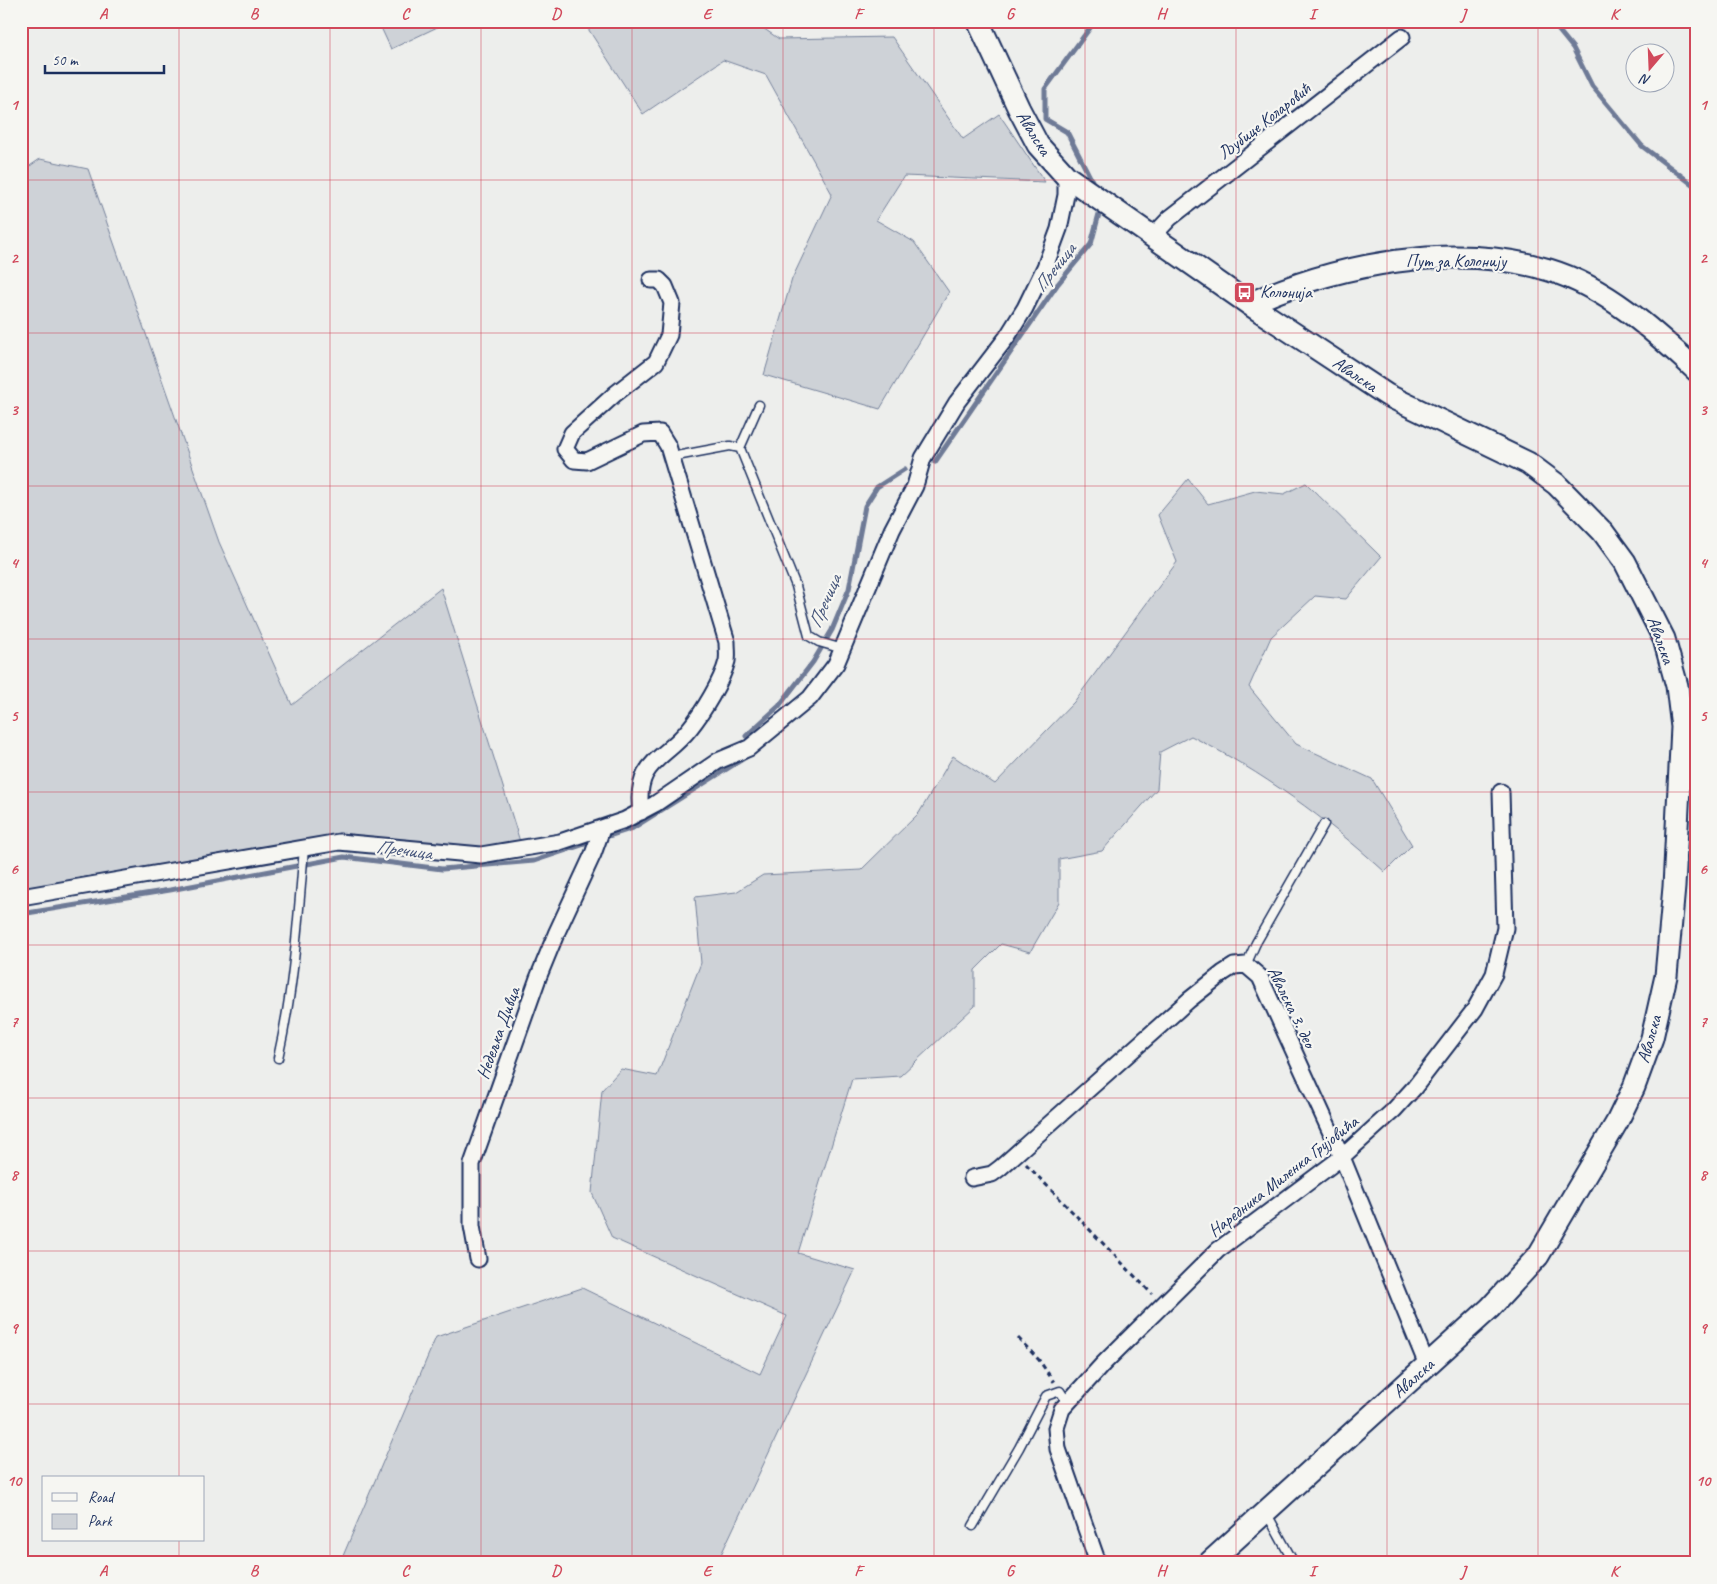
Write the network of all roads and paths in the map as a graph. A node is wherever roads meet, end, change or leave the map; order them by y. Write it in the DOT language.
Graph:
graph roads {
  1 [pos="978,21"];
  2 [pos="1402,37"];
  3 [pos="1066,176"];
  4 [pos="1152,237"];
  5 [pos="651,280"];
  6 [pos="1249,304"];
  7 [pos="1696,370"];
  8 [pos="759,405"];
  9 [pos="740,448"];
  10 [pos="671,457"];
  11 [pos="837,647"];
  12 [pos="1501,792"];
  13 [pos="641,812"];
  14 [pos="1324,824"];
  15 [pos="601,830"];
  16 [pos="304,851"];
  17 [pos="21,897"];
  18 [pos="1246,965"];
  19 [pos="278,1058"];
  20 [pos="1016,1153"];
  21 [pos="1342,1157"];
  22 [pos="972,1178"];
  23 [pos="478,1259"];
  24 [pos="1163,1305"];
  25 [pos="1018,1338"];
  26 [pos="1427,1365"];
  27 [pos="1063,1396"];
  28 [pos="1266,1512"];
  29 [pos="973,1526"];
  30 [pos="1098,1563"];
  31 [pos="1209,1563"];
  32 [pos="1294,1563"];
  1 -- 3 [label="street, Авалска"];
  2 -- 4 [label="street, Љубице Коларовић"];
  3 -- 4 [label="street, Авалска"];
  3 -- 11 [label="street"];
  4 -- 6 [label="street, Авалска"];
  5 -- 10 [label="street"];
  6 -- 7 [label="street, Пут за Колонију"];
  6 -- 26 [label="street, Авалска"];
  8 -- 9 [label="lane"];
  9 -- 10 [label="lane"];
  9 -- 11 [label="lane"];
  10 -- 13 [label="street"];
  11 -- 13 [label="street"];
  12 -- 21 [label="street, Наредника Миленка Грујовића"];
  13 -- 15 [label="street"];
  14 -- 18 [label="lane"];
  15 -- 16 [label="street"];
  15 -- 23 [label="street, Недељка Дивца"];
  16 -- 17 [label="street"];
  16 -- 19 [label="lane"];
  18 -- 20 [label="street, Авалска 3. део"];
  18 -- 21 [label="street, Авалска 3. део"];
  20 -- 22 [label="street, Авалска 3. део"];
  20 -- 24 [label="path"];
  21 -- 24 [label="street, Наредника Миленка Грујовића"];
  21 -- 26 [label="street, Авалска 3. део"];
  24 -- 27 [label="street, Наредника Миленка Грујовића"];
  25 -- 27 [label="path"];
  26 -- 28 [label="street, Авалска"];
  27 -- 29 [label="lane"];
  27 -- 30 [label="street, Наредника Миленка Грујовића"];
  28 -- 31 [label="street, Авалска"];
  28 -- 32 [label="lane"];
}
